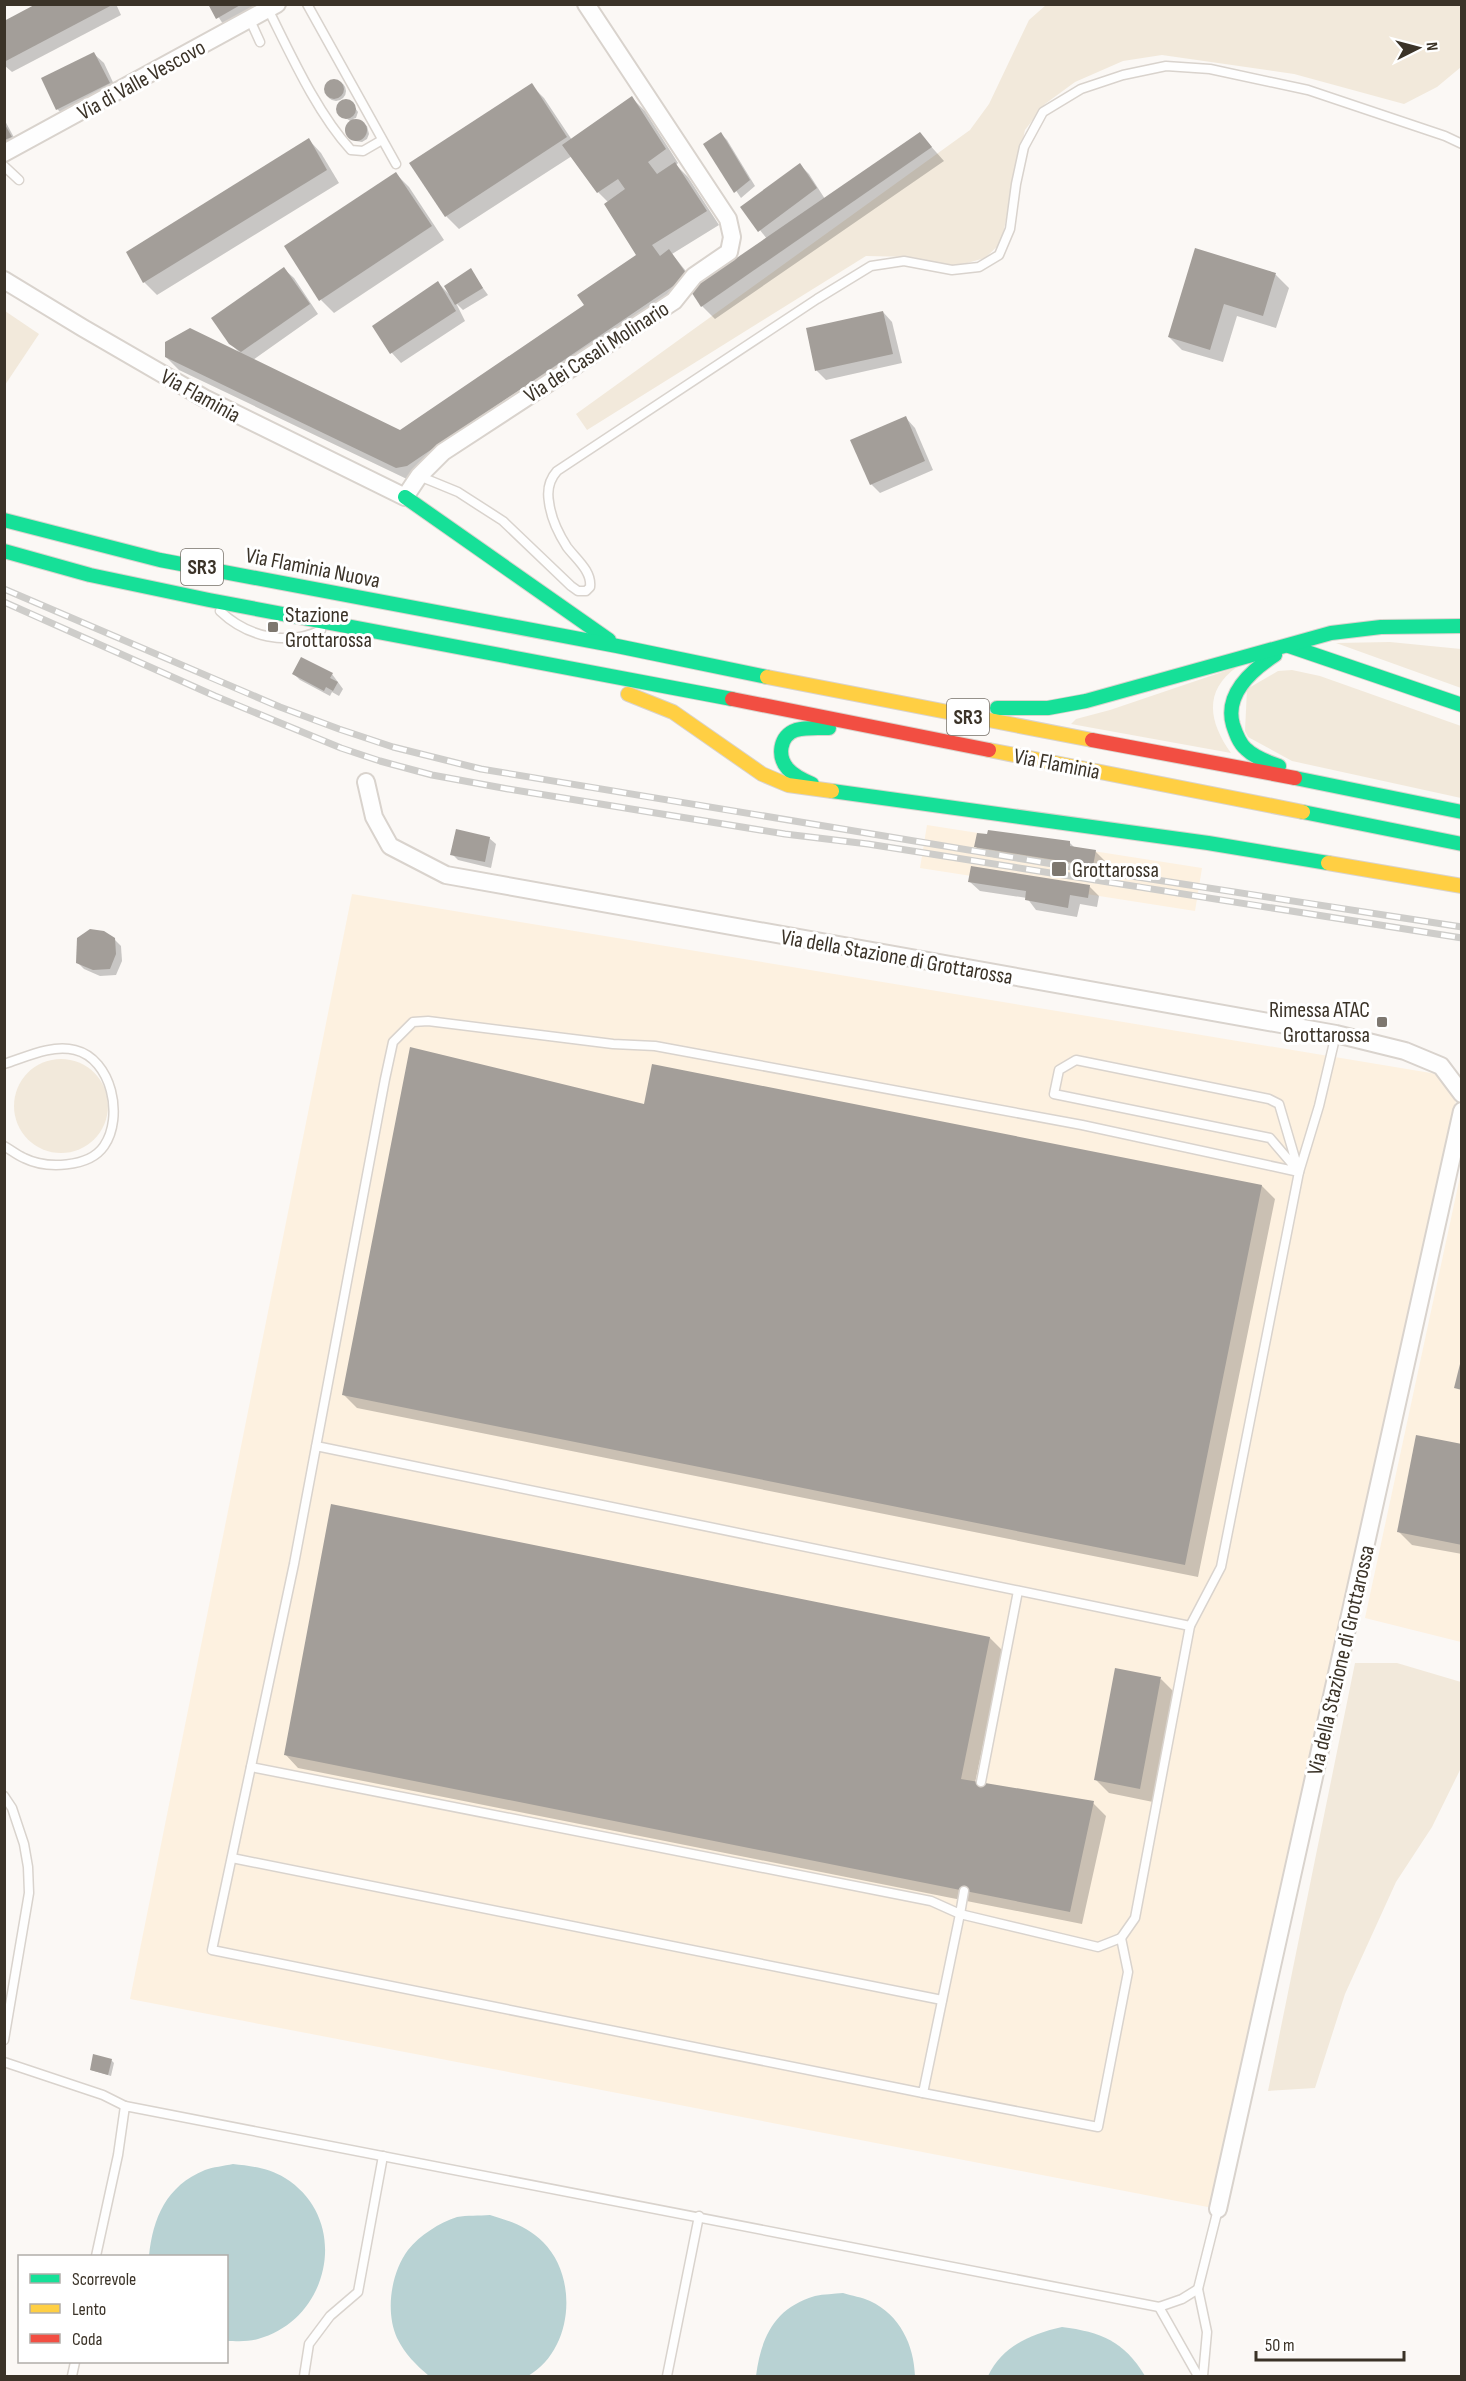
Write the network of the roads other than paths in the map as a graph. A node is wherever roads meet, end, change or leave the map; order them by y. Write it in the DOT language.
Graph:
graph roads {
  1 [pos="307,4"];
  2 [pos="586,4"];
  3 [pos="272,7"];
  4 [pos="250,20"];
  5 [pos="260,42"];
  6 [pos="382,140"];
  7 [pos="1461,144"];
  8 [pos="4,153"];
  9 [pos="396,164"];
  10 [pos="4,166"];
  11 [pos="19,180"];
  12 [pos="4,280"];
  13 [pos="419,476"];
  14 [pos="405,497"];
  15 [pos="4,520"];
  16 [pos="4,551"];
  17 [pos="209,600"];
  18 [pos="335,623"];
  19 [pos="1461,626"];
  20 [pos="617,646"];
  21 [pos="1289,646"];
  22 [pos="546,663"];
  23 [pos="890,702"];
  24 [pos="1461,705"];
  25 [pos="868,727"];
  26 [pos="366,782"];
  27 [pos="1320,783"];
  28 [pos="826,790"];
  29 [pos="1461,812"];
  30 [pos="1461,844"];
  31 [pos="1461,886"];
  32 [pos="1336,1034"];
  33 [pos="4,1064"];
  34 [pos="1461,1094"];
  35 [pos="1461,1111"];
  36 [pos="4,1146"];
  37 [pos="1299,1172"];
  38 [pos="316,1446"];
  39 [pos="1018,1591"];
  40 [pos="1190,1626"];
  41 [pos="251,1767"];
  42 [pos="981,1782"];
  43 [pos="4,1796"];
  44 [pos="232,1858"];
  45 [pos="964,1891"];
  46 [pos="960,1914"];
  47 [pos="1121,1938"];
  48 [pos="942,2000"];
  49 [pos="4,2040"];
  50 [pos="4,2062"];
  51 [pos="923,2093"];
  52 [pos="125,2106"];
  53 [pos="383,2156"];
  54 [pos="1218,2209"];
  55 [pos="699,2216"];
  56 [pos="96,2255"];
  57 [pos="1198,2289"];
  58 [pos="1159,2307"];
  59 [pos="304,2376"];
  60 [pos="667,2376"];
  61 [pos="1198,2376"];
  62 [pos="1203,2376"];
  1 -- 6 [label="lane"];
  2 -- 13 [label="street, Via dei Casali Molinario"];
  3 -- 4 [label="street, Via di Valle Vescovo"];
  3 -- 6 [label="lane"];
  4 -- 5 [label="lane"];
  4 -- 8 [label="street, Via di Valle Vescovo"];
  6 -- 9 [label="lane"];
  7 -- 13 [label="lane"];
  10 -- 11 [label="lane"];
  12 -- 14 [label="street, Via Flaminia"];
  13 -- 14 [label="street, Via dei Casali Molinario"];
  14 -- 20 [label="highway"];
  15 -- 20 [label="highway, Via Flaminia Nuova / SR3"];
  16 -- 17 [label="highway, SR3"];
  17 -- 18 [label="highway, SR3"];
  17 -- 18 [label="lane"];
  18 -- 22 [label="highway, SR3"];
  19 -- 21 [label="highway"];
  20 -- 23 [label="highway, Via Flaminia / SR3"];
  21 -- 23 [label="highway"];
  21 -- 24 [label="highway"];
  21 -- 27 [label="highway"];
  22 -- 25 [label="highway, Via Flaminia / SR3"];
  22 -- 28 [label="highway"];
  23 -- 27 [label="highway, Via Flaminia / SR3"];
  25 -- 28 [label="highway"];
  25 -- 30 [label="highway, Via Flaminia / SR3"];
  26 -- 32 [label="street, Via della Stazione di Grottarossa"];
  27 -- 29 [label="highway, Via Flaminia / SR3"];
  28 -- 31 [label="highway"];
  32 -- 34 [label="street, Via della Stazione di Grottarossa"];
  32 -- 37 [label="lane"];
  33 -- 36 [label="lane"];
  35 -- 54 [label="street, Via della Stazione di Grottarossa"];
  37 -- 37 [label="lane"];
  37 -- 38 [label="lane"];
  37 -- 40 [label="lane"];
  38 -- 39 [label="lane"];
  38 -- 41 [label="lane"];
  39 -- 40 [label="lane"];
  39 -- 42 [label="lane"];
  40 -- 47 [label="lane"];
  41 -- 44 [label="lane"];
  41 -- 46 [label="lane"];
  43 -- 49 [label="lane"];
  44 -- 48 [label="lane"];
  44 -- 51 [label="lane"];
  45 -- 46 [label="lane"];
  46 -- 47 [label="lane"];
  46 -- 48 [label="lane"];
  47 -- 51 [label="lane"];
  48 -- 51 [label="lane"];
  50 -- 52 [label="lane"];
  52 -- 53 [label="lane"];
  52 -- 56 [label="lane"];
  53 -- 55 [label="lane"];
  53 -- 59 [label="lane"];
  54 -- 57 [label="lane"];
  55 -- 58 [label="lane"];
  55 -- 60 [label="lane"];
  57 -- 58 [label="lane"];
  57 -- 62 [label="lane"];
  58 -- 61 [label="lane"];
}
